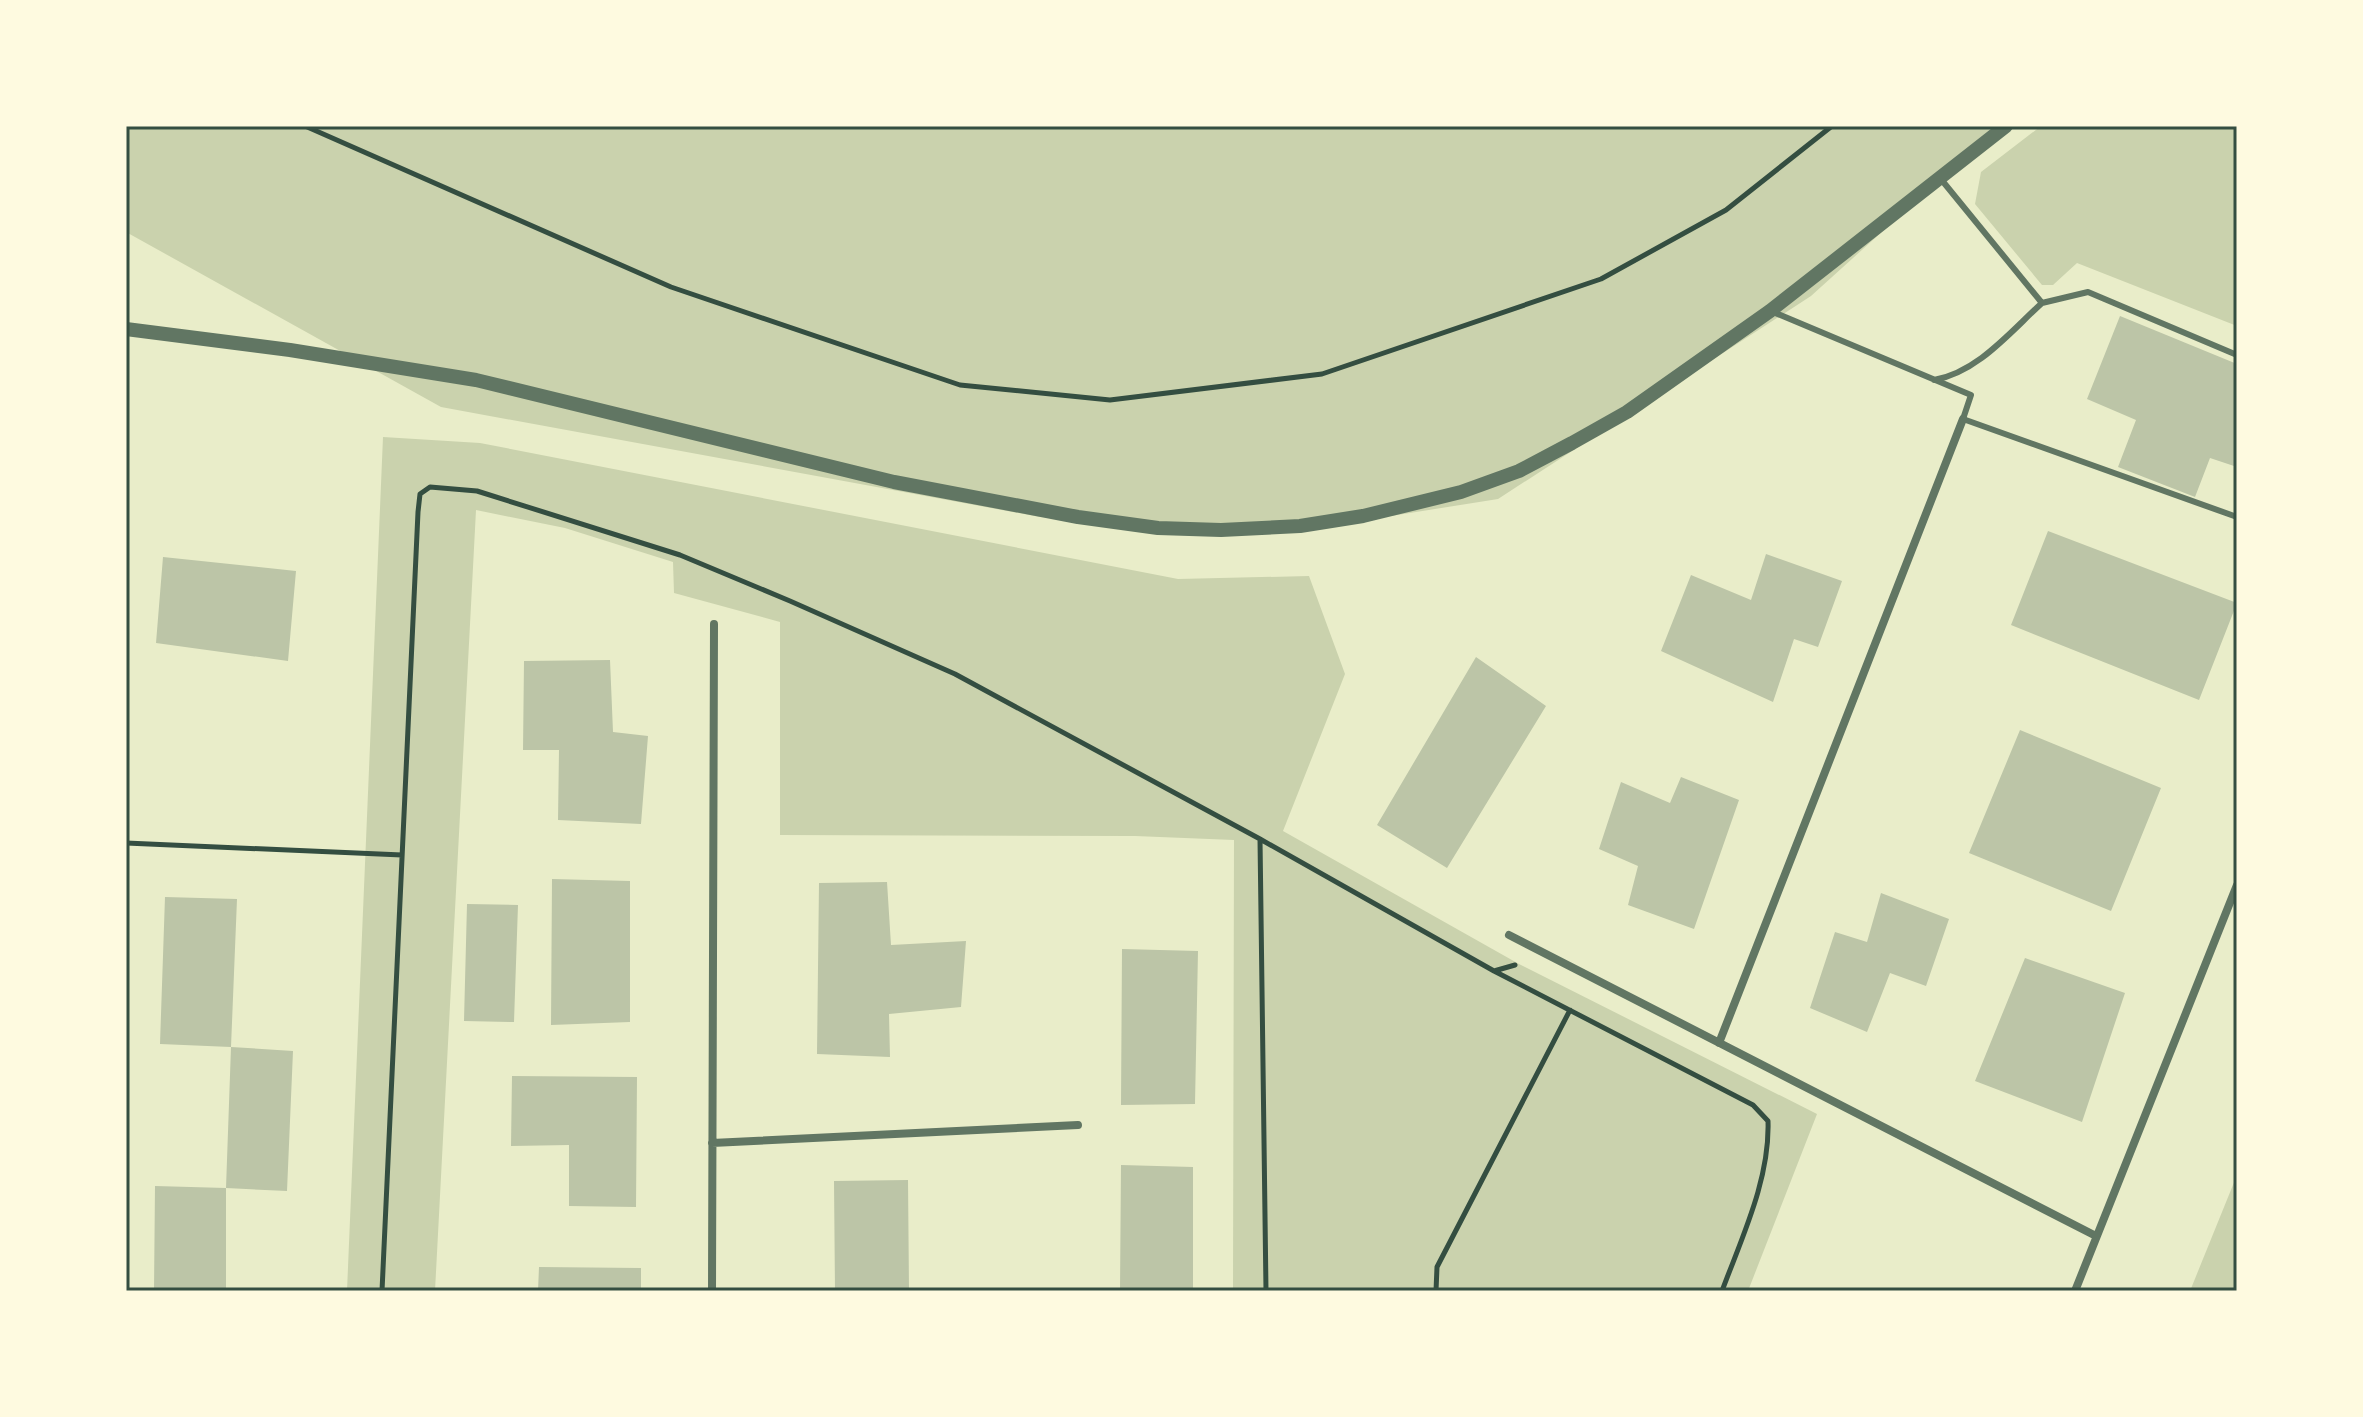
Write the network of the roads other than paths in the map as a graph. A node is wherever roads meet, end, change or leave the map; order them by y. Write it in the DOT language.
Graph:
graph roads {
  1 [pos="2006,126"];
  2 [pos="1940,178"];
  3 [pos="2042,303"];
  4 [pos="1770,311"];
  5 [pos="126,329"];
  6 [pos="2237,355"];
  7 [pos="1934,380"];
  8 [pos="1963,419"];
  9 [pos="2237,517"];
  10 [pos="714,624"];
  11 [pos="2237,885"];
  12 [pos="1509,935"];
  13 [pos="1719,1043"];
  14 [pos="1078,1125"];
  15 [pos="712,1143"];
  16 [pos="2096,1236"];
  17 [pos="712,1291"];
  18 [pos="2075,1291"];
  1 -- 2 [label="street"];
  2 -- 3 [label="lane"];
  2 -- 4 [label="street"];
  3 -- 6 [label="lane"];
  3 -- 7 [label="lane"];
  4 -- 5 [label="street"];
  4 -- 7 [label="lane"];
  7 -- 8 [label="lane"];
  8 -- 9 [label="lane"];
  8 -- 13 [label="street"];
  10 -- 15 [label="street"];
  11 -- 16 [label="street"];
  12 -- 13 [label="street"];
  13 -- 16 [label="street"];
  14 -- 15 [label="street"];
  15 -- 17 [label="street"];
  16 -- 18 [label="street"];
}
